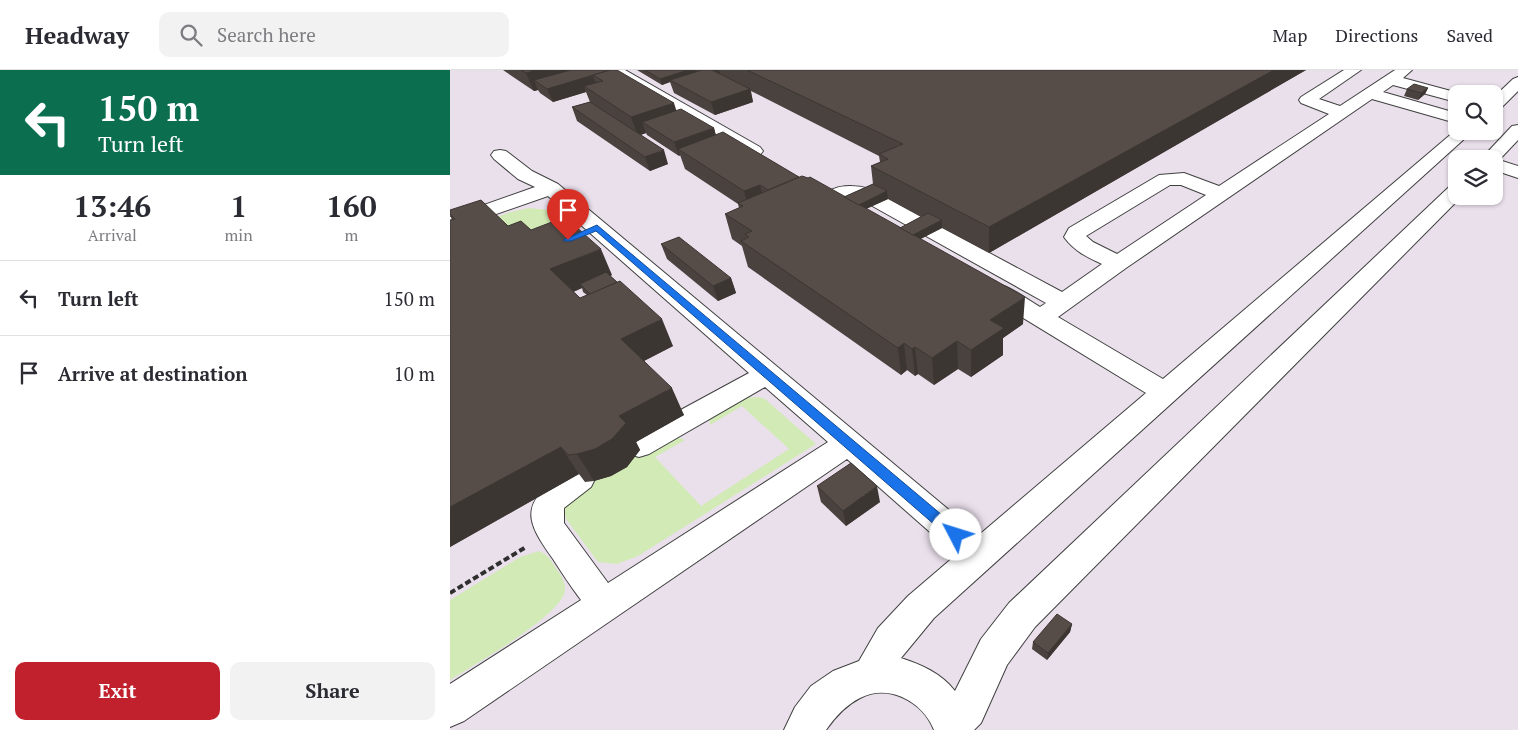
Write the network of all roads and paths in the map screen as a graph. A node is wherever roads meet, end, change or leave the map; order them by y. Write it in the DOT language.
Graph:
graph roads {
  1 [pos="614,70"];
  2 [pos="1354,70"];
  3 [pos="1396,73"];
  4 [pos="1518,82"];
  5 [pos="1372,94"];
  6 [pos="1448,94"];
  7 [pos="1503,97"];
  8 [pos="1343,114"];
  9 [pos="1448,116"];
  10 [pos="1518,130"];
  11 [pos="1455,140"];
  12 [pos="1499,150"];
  13 [pos="500,155"];
  14 [pos="774,162"];
  15 [pos="1503,167"];
  16 [pos="1518,172"];
  17 [pos="551,188"];
  18 [pos="1220,194"];
  19 [pos="1448,199"];
  20 [pos="450,224"];
  21 [pos="908,240"];
  22 [pos="1118,263"];
  23 [pos="975,279"];
  24 [pos="1063,302"];
  25 [pos="1042,318"];
  26 [pos="767,374"];
  27 [pos="1167,394"];
  28 [pos="849,443"];
  29 [pos="639,446"];
  30 [pos="580,479"];
  31 [pos="552,532"];
  32 [pos="979,555"];
  33 [pos="450,593"];
  34 [pos="604,605"];
  35 [pos="871,676"];
  36 [pos="450,707"];
  37 [pos="802,725"];
  38 [pos="953,726"];
  1 -- 14 [label="street"];
  2 -- 8 [label="street"];
  3 -- 5 [label="street"];
  3 -- 6 [label="street"];
  4 -- 7 [label="street"];
  5 -- 8 [label="street"];
  5 -- 9 [label="street"];
  8 -- 18 [label="street"];
  10 -- 12 [label="street"];
  11 -- 27 [label="street"];
  13 -- 17 [label="street"];
  15 -- 16 [label="street"];
  17 -- 20 [label="street"];
  17 -- 26 [label="street"];
  18 -- 22 [label="street"];
  18 -- 22 [label="street"];
  19 -- 38 [label="street"];
  21 -- 24 [label="street"];
  22 -- 24 [label="street"];
  23 -- 25 [label="street"];
  24 -- 25 [label="street"];
  25 -- 27 [label="street"];
  26 -- 28 [label="street"];
  26 -- 29 [label="street"];
  27 -- 32 [label="street"];
  28 -- 32 [label="street"];
  28 -- 34 [label="street"];
  30 -- 31 [label="street"];
  31 -- 33 [label="path"];
  31 -- 34 [label="street"];
  32 -- 35 [label="street"];
  34 -- 36 [label="street"];
  35 -- 37 [label="street"];
  35 -- 38 [label="street"];
}
